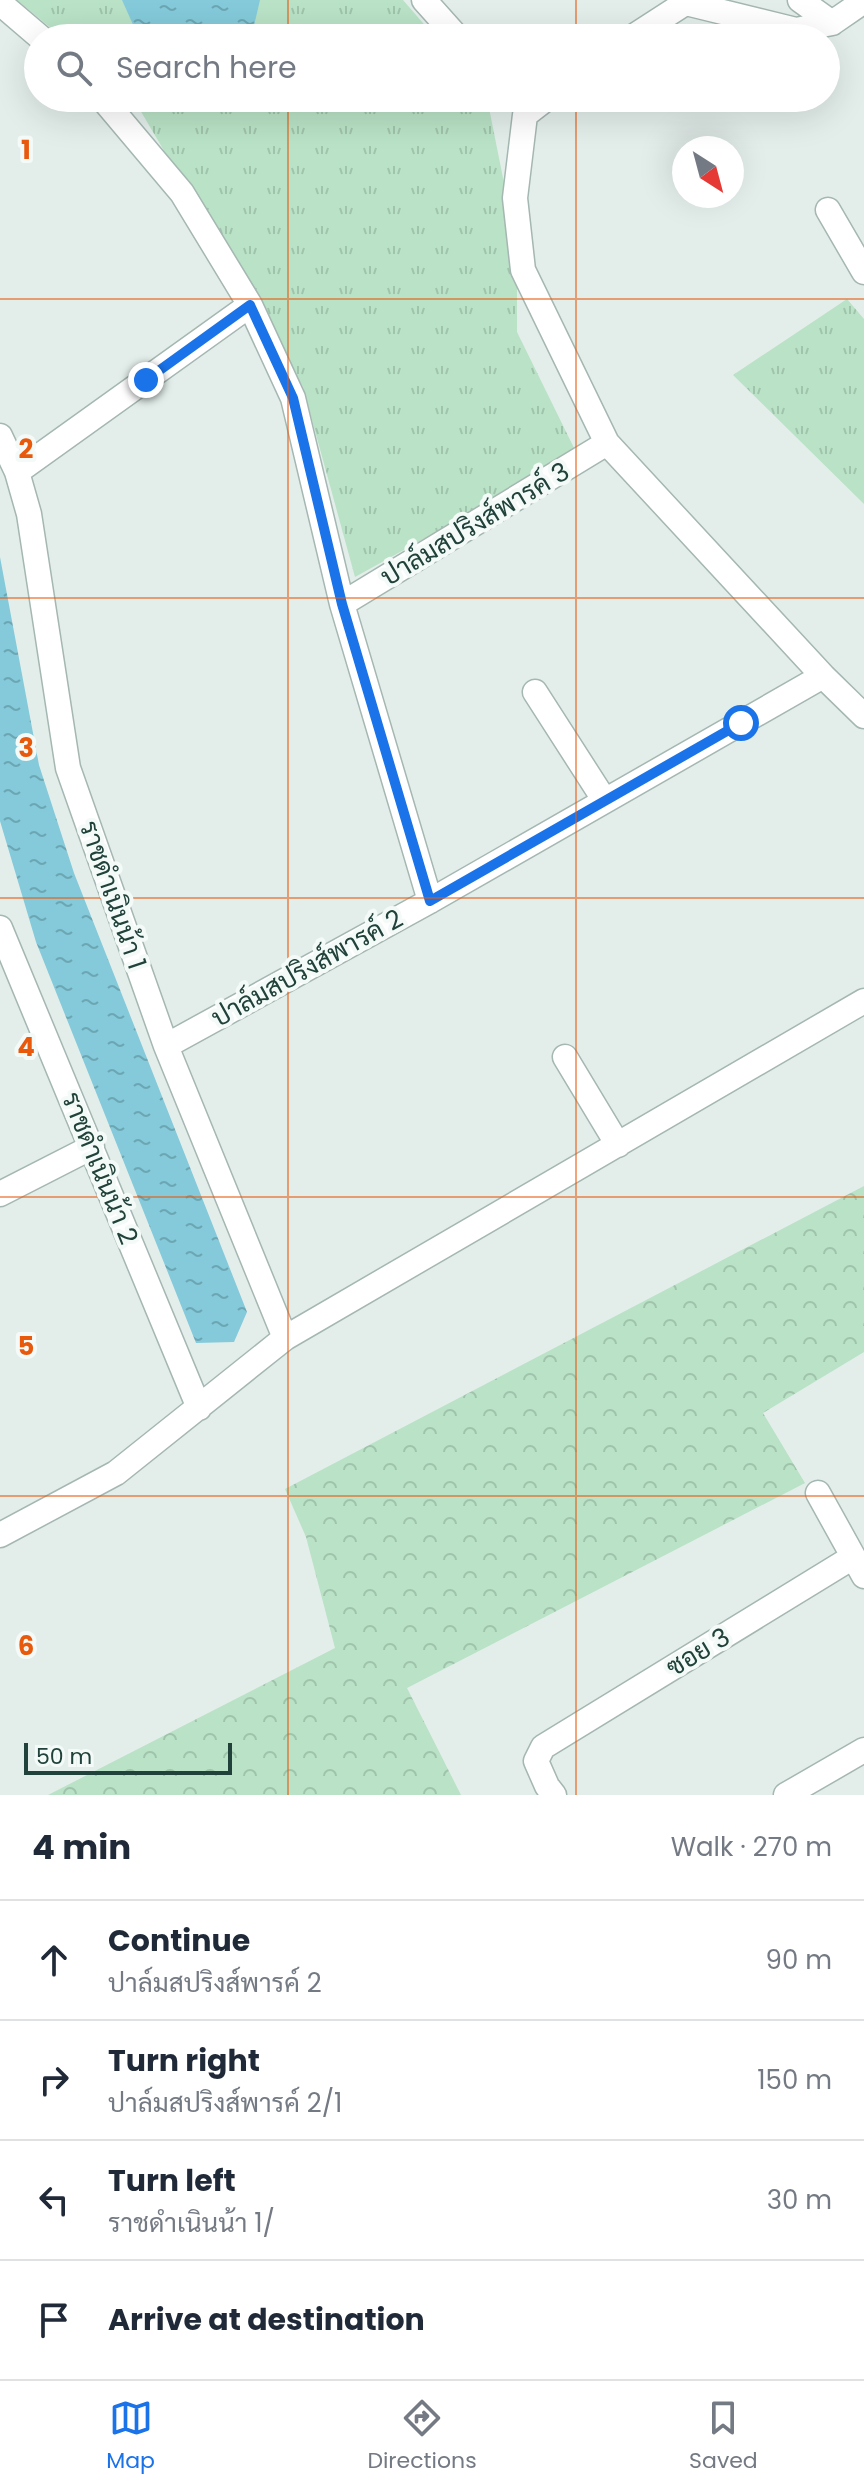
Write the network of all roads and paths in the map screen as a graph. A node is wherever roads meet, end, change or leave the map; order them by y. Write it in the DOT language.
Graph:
graph roads {
  1 [pos="424,0"];
  2 [pos="800,0"];
  3 [pos="688,1"];
  4 [pos="864,1"];
  5 [pos="0,3"];
  6 [pos="832,23"];
  7 [pos="25,24"];
  8 [pos="445,24"];
  9 [pos="653,24"];
  10 [pos="774,24"];
  11 [pos="827,24"];
  12 [pos="114,112"];
  13 [pos="518,112"];
  14 [pos="828,210"];
  15 [pos="864,272"];
  16 [pos="250,305"];
  17 [pos="0,436"];
  18 [pos="607,443"];
  19 [pos="17,472"];
  20 [pos="342,604"];
  21 [pos="823,676"];
  22 [pos="535,692"];
  23 [pos="864,716"];
  24 [pos="605,801"];
  25 [pos="430,901"];
  26 [pos="0,928"];
  27 [pos="864,1001"];
  28 [pos="166,1046"];
  29 [pos="565,1057"];
  30 [pos="618,1145"];
  31 [pos="92,1147"];
  32 [pos="0,1194"];
  33 [pos="285,1338"];
  34 [pos="199,1408"];
  35 [pos="818,1493"];
  36 [pos="0,1535"];
  37 [pos="859,1566"];
  38 [pos="864,1750"];
  39 [pos="554,1795"];
  40 [pos="786,1795"];
  1 -- 8 [label="street"];
  2 -- 6 [label="street"];
  3 -- 9 [label="street"];
  3 -- 10 [label="street"];
  4 -- 6 [label="street"];
  5 -- 7 [label="street"];
  6 -- 11 [label="street"];
  12 -- 16 [label="street"];
  13 -- 18 [label="street"];
  14 -- 15 [label="street"];
  16 -- 19 [label="street"];
  16 -- 20 [label="street"];
  17 -- 19 [label="street, ราชดำเนินน้า 1"];
  18 -- 20 [label="street, ปาล์มสปริงส์พารค์ 3"];
  18 -- 21 [label="street"];
  19 -- 28 [label="street, ราชดำเนินน้า 1"];
  20 -- 25 [label="street"];
  21 -- 23 [label="street"];
  21 -- 24 [label="street, ปาล์มสปริงส์พารค์ 2"];
  22 -- 24 [label="street"];
  24 -- 25 [label="street, ปาล์มสปริงส์พารค์ 2"];
  25 -- 28 [label="street, ปาล์มสปริงส์พารค์ 2"];
  26 -- 31 [label="street, ราชดำเนินน้า 2"];
  27 -- 30 [label="street"];
  28 -- 33 [label="street, ราชดำเนินน้า 1"];
  29 -- 30 [label="street"];
  30 -- 33 [label="street"];
  31 -- 32 [label="street"];
  31 -- 34 [label="street, ราชดำเนินน้า 2"];
  33 -- 34 [label="street"];
  34 -- 36 [label="street"];
  35 -- 37 [label="street"];
  37 -- 39 [label="street, ซอย 3"];
  38 -- 40 [label="street"];
}
